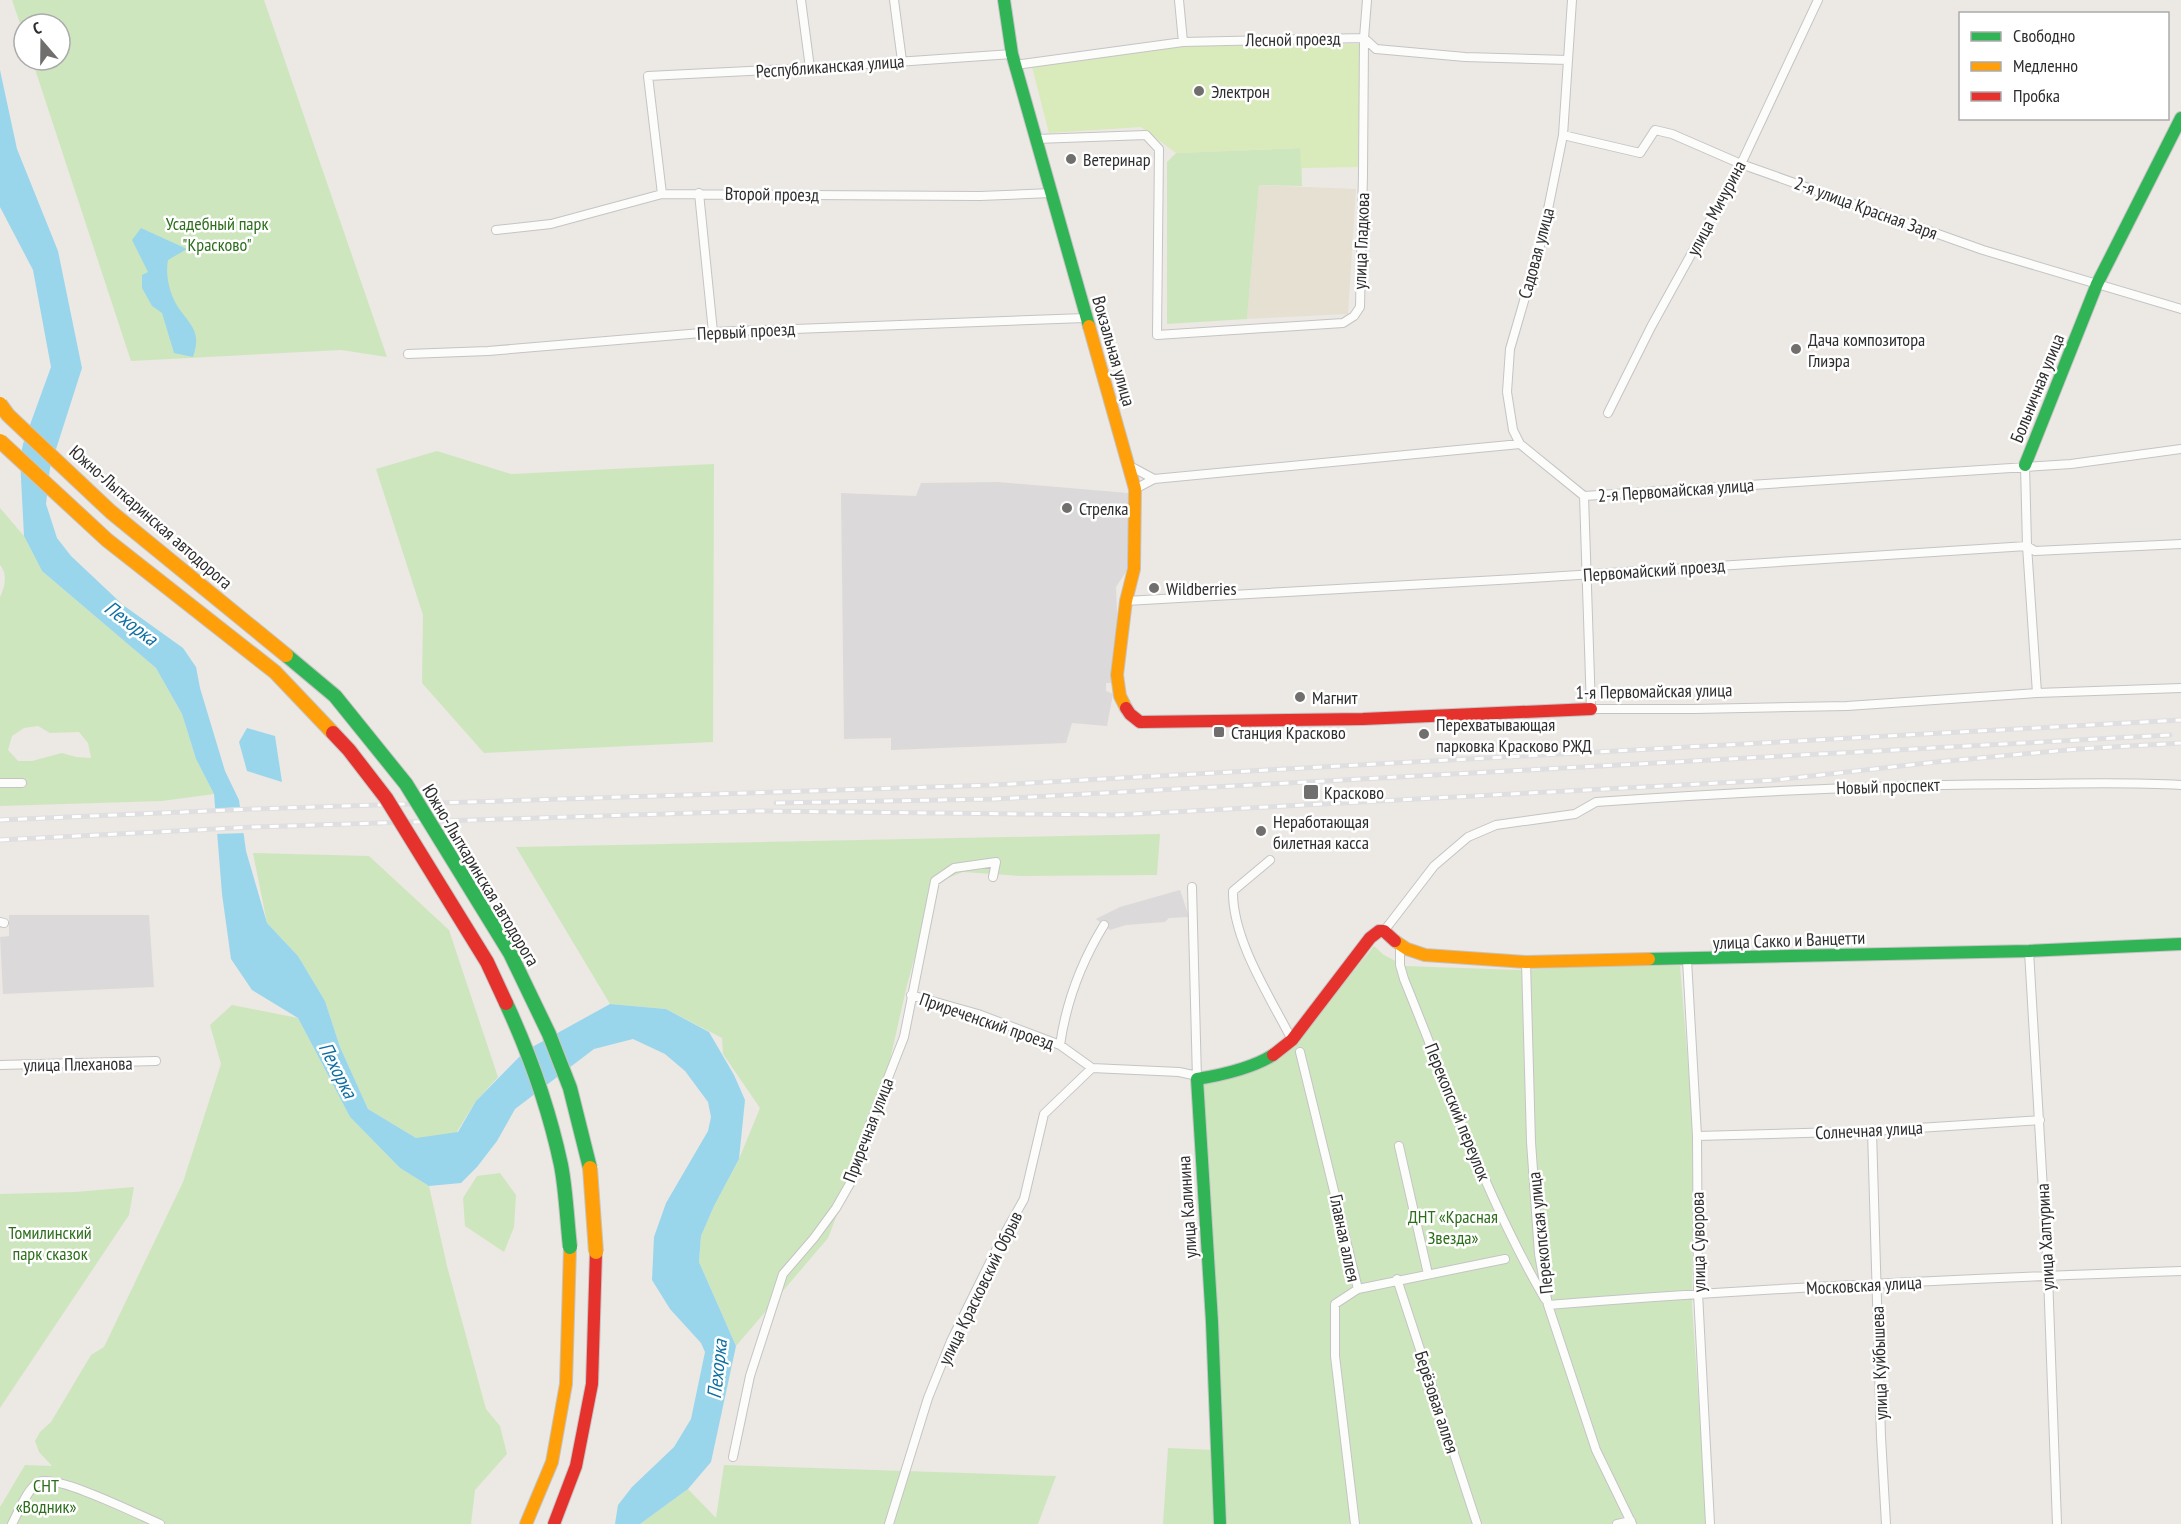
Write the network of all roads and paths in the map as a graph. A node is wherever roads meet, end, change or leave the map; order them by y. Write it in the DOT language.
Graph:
graph roads {
  1 [pos="801,0"];
  2 [pos="894,0"];
  3 [pos="1004,0"];
  4 [pos="1179,0"];
  5 [pos="1367,0"];
  6 [pos="1572,0"];
  7 [pos="1818,0"];
  8 [pos="1364,38"];
  9 [pos="1183,42"];
  10 [pos="1014,59"];
  11 [pos="1568,60"];
  12 [pos="902,62"];
  13 [pos="810,68"];
  14 [pos="2180,124"];
  15 [pos="1563,135"];
  16 [pos="1036,138"];
  17 [pos="1741,164"];
  18 [pos="699,193"];
  19 [pos="1052,193"];
  20 [pos="662,194"];
  21 [pos="496,230"];
  22 [pos="2097,284"];
  23 [pos="2181,309"];
  24 [pos="1085,318"];
  25 [pos="713,332"];
  26 [pos="408,354"];
  27 [pos="0,404"];
  28 [pos="1608,413"];
  29 [pos="0,441"];
  30 [pos="1520,444"];
  31 [pos="2181,449"];
  32 [pos="1128,465"];
  33 [pos="2025,465"];
  34 [pos="1154,479"];
  35 [pos="1135,489"];
  36 [pos="1584,496"];
  37 [pos="2181,544"];
  38 [pos="2027,546"];
  39 [pos="1585,574"];
  40 [pos="1126,601"];
  41 [pos="2181,688"];
  42 [pos="2037,693"];
  43 [pos="1591,709"];
  44 [pos="1130,714"];
  45 [pos="0,783"];
  46 [pos="22,783"];
  47 [pos="2181,785"];
  48 [pos="1270,860"];
  49 [pos="993,877"];
  50 [pos="1192,887"];
  51 [pos="1104,925"];
  52 [pos="1384,931"];
  53 [pos="2181,944"];
  54 [pos="1400,946"];
  55 [pos="2029,951"];
  56 [pos="1687,960"];
  57 [pos="1526,962"];
  58 [pos="911,995"];
  59 [pos="1292,1040"];
  60 [pos="1060,1045"];
  61 [pos="1300,1053"];
  62 [pos="156,1061"];
  63 [pos="0,1065"];
  64 [pos="1092,1068"];
  65 [pos="1197,1079"];
  66 [pos="2040,1120"];
  67 [pos="1872,1131"];
  68 [pos="1697,1136"];
  69 [pos="1399,1146"];
  70 [pos="1505,1259"];
  71 [pos="2181,1271"];
  72 [pos="1428,1274"];
  73 [pos="2048,1275"];
  74 [pos="1397,1279"];
  75 [pos="1877,1284"];
  76 [pos="1358,1288"];
  77 [pos="1698,1293"];
  78 [pos="1548,1305"];
  79 [pos="733,1457"];
  80 [pos="1631,1522"];
  81 [pos="12,1524"];
  82 [pos="160,1524"];
  83 [pos="526,1524"];
  84 [pos="554,1524"];
  85 [pos="889,1524"];
  86 [pos="1220,1524"];
  87 [pos="1355,1524"];
  88 [pos="1477,1524"];
  89 [pos="1617,1524"];
  90 [pos="1710,1524"];
  91 [pos="1886,1524"];
  92 [pos="2057,1524"];
  1 -- 13 [label="street"];
  2 -- 12 [label="street"];
  3 -- 10 [label="main road, Вокзальная улица"];
  4 -- 9 [label="street"];
  5 -- 8 [label="street, улица Гладкова"];
  6 -- 11 [label="street, Садовая улица"];
  7 -- 17 [label="street, улица Мичурина"];
  8 -- 9 [label="street, Лесной проезд"];
  8 -- 11 [label="street, Лесной проезд"];
  8 -- 16 [label="street, улица Гладкова"];
  9 -- 10 [label="street, Лесной проезд"];
  10 -- 12 [label="street, Республиканская улица"];
  10 -- 16 [label="main road, Вокзальная улица"];
  11 -- 15 [label="street, Садовая улица"];
  12 -- 13 [label="street, Республиканская улица"];
  13 -- 20 [label="street, Республиканская улица"];
  14 -- 22 [label="main road, Больничная улица"];
  15 -- 17 [label="street, 2-я улица Красная Заря"];
  15 -- 30 [label="street, Садовая улица"];
  16 -- 19 [label="main road, Вокзальная улица"];
  17 -- 22 [label="street, 2-я улица Красная Заря"];
  17 -- 28 [label="street, улица Мичурина"];
  18 -- 19 [label="street, Второй проезд"];
  18 -- 20 [label="street, Второй проезд"];
  18 -- 25 [label="street"];
  19 -- 24 [label="main road, Вокзальная улица"];
  20 -- 21 [label="street, Второй проезд"];
  22 -- 23 [label="street, 2-я улица Красная Заря"];
  22 -- 33 [label="main road, Больничная улица"];
  24 -- 25 [label="street, Первый проезд"];
  24 -- 32 [label="main road, Вокзальная улица"];
  25 -- 26 [label="street, Первый проезд"];
  27 -- 84 [label="main road, Южно-Лыткаринская автодорога, bridge"];
  29 -- 83 [label="main road, bridge"];
  30 -- 34 [label="street"];
  30 -- 36 [label="street, 2-я Первомайская улица"];
  31 -- 33 [label="street, 2-я Первомайская улица"];
  32 -- 34 [label="street"];
  32 -- 35 [label="main road, Вокзальная улица"];
  33 -- 36 [label="street, 2-я Первомайская улица"];
  33 -- 38 [label="street, Больничная улица"];
  34 -- 35 [label="street"];
  35 -- 40 [label="main road, Вокзальная улица"];
  36 -- 39 [label="street"];
  37 -- 38 [label="street, Первомайский проезд"];
  38 -- 39 [label="street, Первомайский проезд"];
  38 -- 42 [label="street, Больничная улица"];
  39 -- 40 [label="street, Первомайский проезд"];
  39 -- 43 [label="street"];
  40 -- 44 [label="main road, Вокзальная улица"];
  41 -- 42 [label="street, 1-я Первомайская улица"];
  42 -- 43 [label="street, 1-я Первомайская улица"];
  43 -- 44 [label="main road, 1-я Первомайская улица"];
  45 -- 46 [label="street"];
  47 -- 52 [label="street, Новый проспект"];
  48 -- 59 [label="street"];
  49 -- 58 [label="street, Приречная улица"];
  50 -- 65 [label="street, улица Калинина"];
  51 -- 60 [label="street"];
  52 -- 54 [label="main road"];
  52 -- 59 [label="main road"];
  53 -- 55 [label="main road, улица Сакко и Ванцетти"];
  54 -- 57 [label="main road, улица Сакко и Ванцетти"];
  54 -- 78 [label="street, Перекопский переулок"];
  55 -- 56 [label="main road, улица Сакко и Ванцетти"];
  55 -- 66 [label="street, улица Халтурина"];
  56 -- 57 [label="main road, улица Сакко и Ванцетти"];
  56 -- 68 [label="street, улица Суворова"];
  57 -- 78 [label="street, Перекопская улица"];
  58 -- 60 [label="street, Приреченский проезд"];
  58 -- 79 [label="street, Приречная улица"];
  59 -- 65 [label="main road"];
  60 -- 64 [label="street, Приреченский проезд"];
  61 -- 76 [label="street, Главная аллея"];
  62 -- 63 [label="street, улица Плеханова"];
  64 -- 65 [label="street"];
  64 -- 85 [label="street, улица Красковский Обрыв"];
  65 -- 86 [label="main road, улица Калинина"];
  66 -- 67 [label="street, Солнечная улица"];
  66 -- 73 [label="street, улица Халтурина"];
  67 -- 68 [label="street, Солнечная улица"];
  67 -- 75 [label="street, улица Куйбышева"];
  68 -- 77 [label="street, улица Суворова"];
  69 -- 72 [label="street"];
  70 -- 72 [label="street"];
  71 -- 73 [label="street, Московская улица"];
  72 -- 74 [label="street"];
  73 -- 75 [label="street, Московская улица"];
  73 -- 92 [label="street, улица Халтурина"];
  74 -- 76 [label="street"];
  74 -- 88 [label="street, Берёзовая аллея"];
  75 -- 77 [label="street, Московская улица"];
  75 -- 91 [label="street, улица Куйбышева"];
  76 -- 87 [label="street, Главная аллея"];
  77 -- 78 [label="street, Московская улица"];
  77 -- 90 [label="street, улица Суворова"];
  78 -- 80 [label="street, Перекопская улица"];
  80 -- 89 [label="street"];
  81 -- 82 [label="street"];
}
